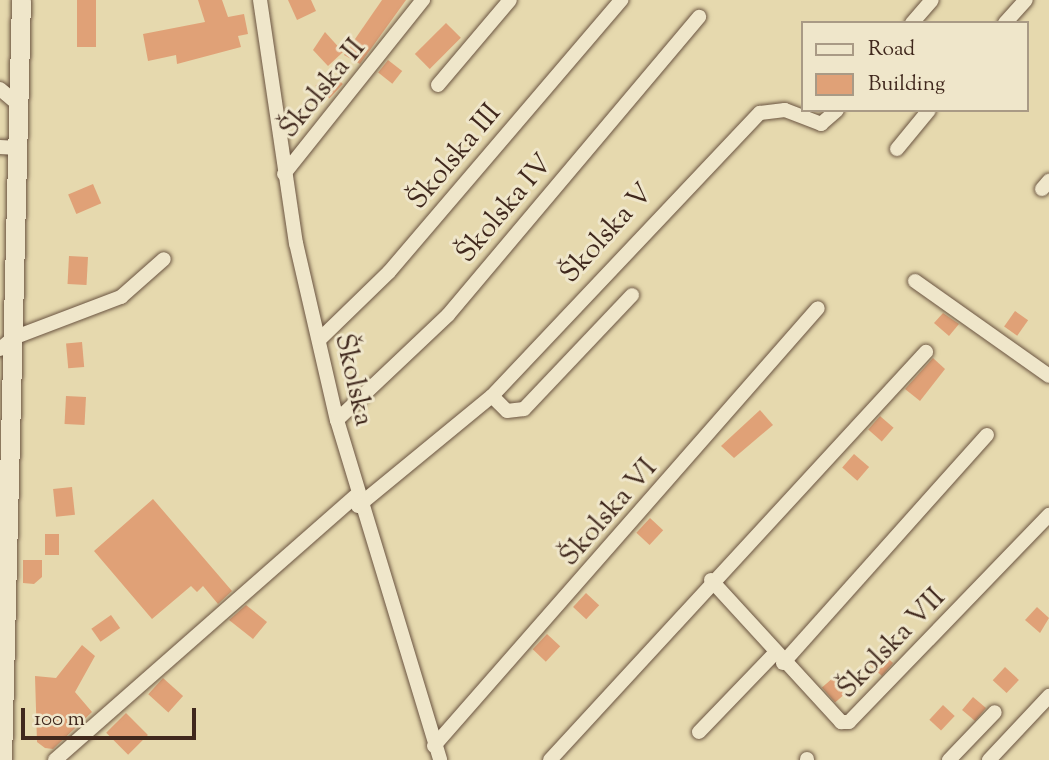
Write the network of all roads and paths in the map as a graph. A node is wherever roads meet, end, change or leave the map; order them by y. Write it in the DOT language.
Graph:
graph roads {
  1 [pos="20,0"];
  2 [pos="260,0"];
  3 [pos="423,0"];
  4 [pos="509,0"];
  5 [pos="621,0"];
  6 [pos="932,0"];
  7 [pos="1026,0"];
  8 [pos="699,17"];
  9 [pos="914,21"];
  10 [pos="1007,21"];
  11 [pos="438,85"];
  12 [pos="0,89"];
  13 [pos="19,105"];
  14 [pos="835,112"];
  15 [pos="927,112"];
  16 [pos="9,148"];
  17 [pos="897,149"];
  18 [pos="284,174"];
  19 [pos="164,260"];
  20 [pos="915,281"];
  21 [pos="632,295"];
  22 [pos="818,308"];
  23 [pos="319,340"];
  24 [pos="6,343"];
  25 [pos="926,352"];
  26 [pos="1049,376"];
  27 [pos="492,396"];
  28 [pos="337,420"];
  29 [pos="987,435"];
  30 [pos="357,501"];
  31 [pos="1049,515"];
  32 [pos="711,580"];
  33 [pos="779,658"];
  34 [pos="1049,696"];
  35 [pos="995,712"];
  36 [pos="699,732"];
  37 [pos="437,753"];
  38 [pos="2,760"];
  39 [pos="55,760"];
  40 [pos="551,760"];
  41 [pos="949,760"];
  42 [pos="989,760"];
  1 -- 13 [label="street"];
  2 -- 18 [label="street, Školska"];
  3 -- 18 [label="street, Školska II"];
  4 -- 11 [label="street"];
  5 -- 23 [label="street, Školska III"];
  6 -- 9 [label="street"];
  7 -- 10 [label="street"];
  8 -- 28 [label="street, Školska IV"];
  12 -- 13 [label="street"];
  13 -- 16 [label="street"];
  14 -- 27 [label="street, Školska V"];
  15 -- 17 [label="street"];
  16 -- 24 [label="street"];
  18 -- 23 [label="street, Školska"];
  19 -- 24 [label="street"];
  20 -- 26 [label="street"];
  21 -- 27 [label="street, Školska V"];
  22 -- 37 [label="street, Školska VI"];
  23 -- 28 [label="street, Školska"];
  24 -- 38 [label="street"];
  25 -- 32 [label="street"];
  27 -- 30 [label="street, Školska V"];
  28 -- 30 [label="street, Školska"];
  29 -- 33 [label="street"];
  30 -- 37 [label="street, Školska"];
  30 -- 39 [label="street, Školska V"];
  31 -- 33 [label="street, Školska VII"];
  32 -- 33 [label="street, Školska VII"];
  32 -- 40 [label="street"];
  33 -- 36 [label="street"];
  34 -- 42 [label="street"];
  35 -- 41 [label="street"];
}
